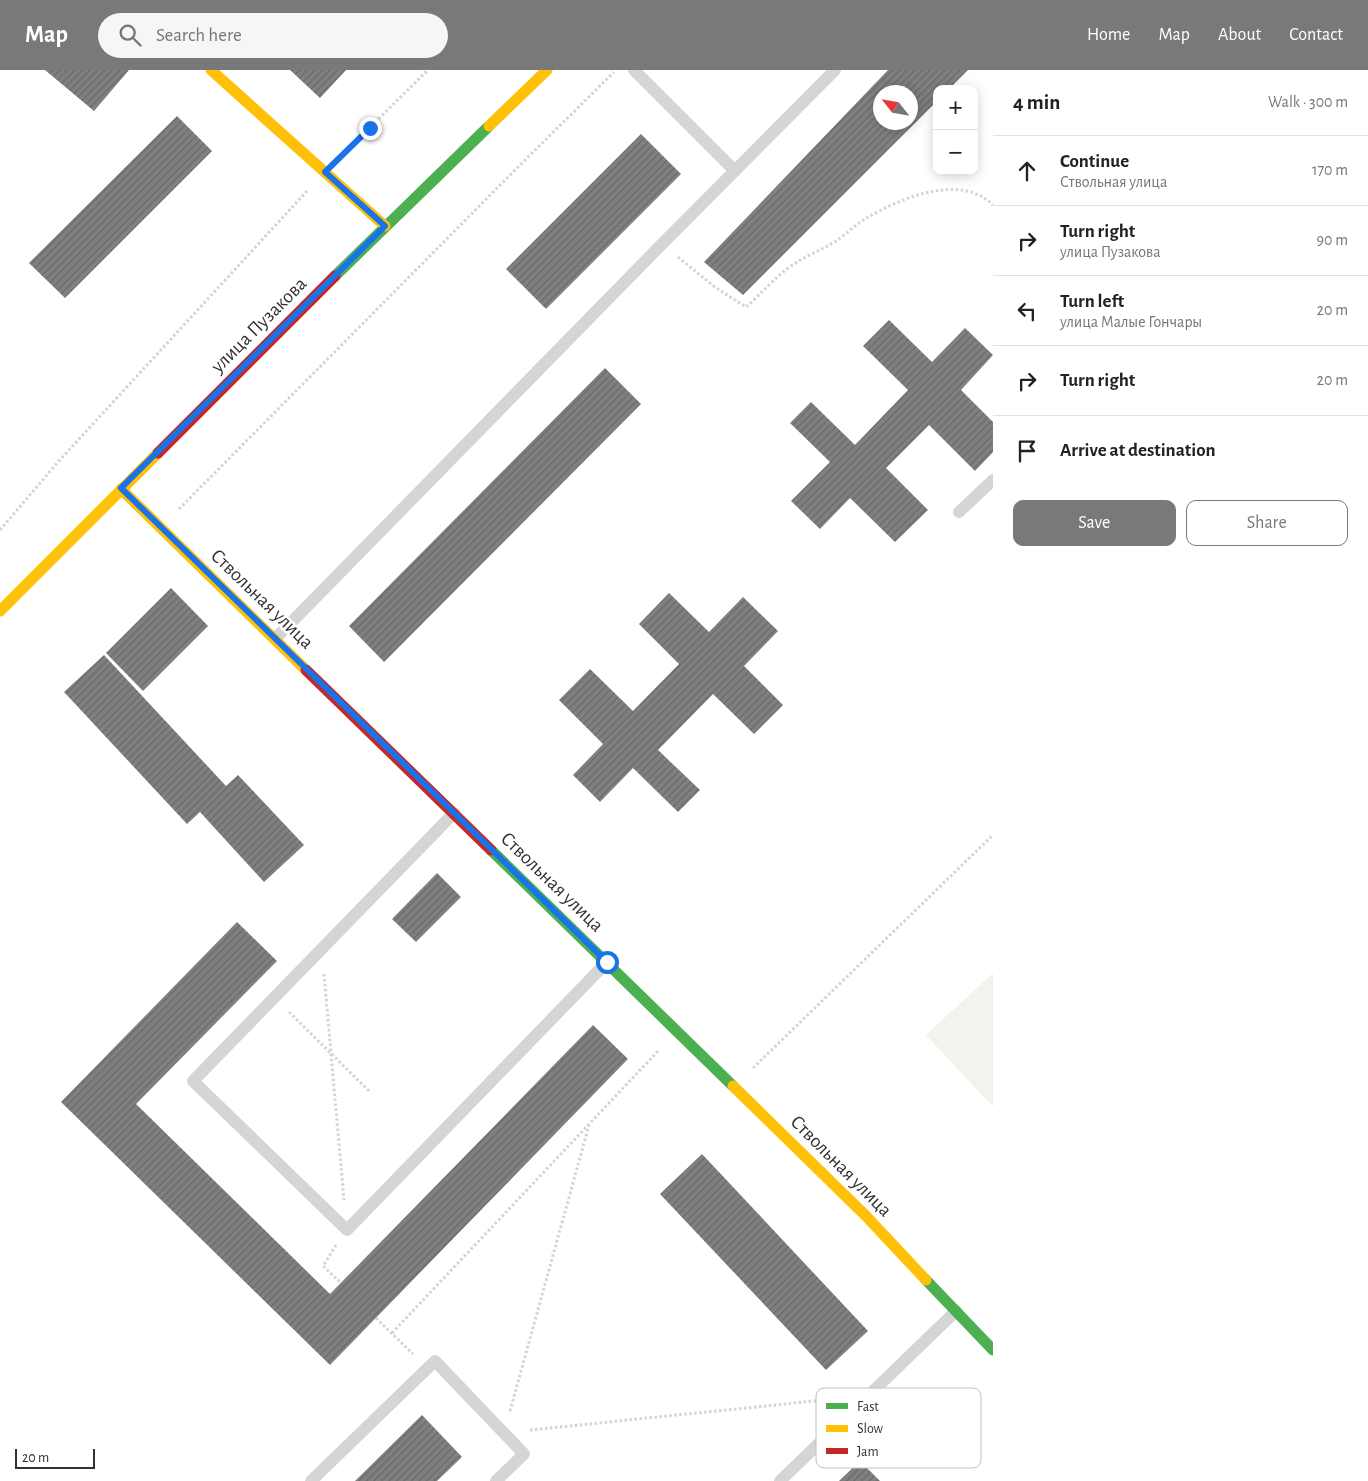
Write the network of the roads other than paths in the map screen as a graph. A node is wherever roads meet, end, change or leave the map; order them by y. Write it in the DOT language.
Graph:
graph roads {
  1 [pos="211,70"];
  2 [pos="547,70"];
  3 [pos="634,70"];
  4 [pos="835,70"];
  5 [pos="736,171"];
  6 [pos="385,226"];
  7 [pos="993,480"];
  8 [pos="121,488"];
  9 [pos="959,512"];
  10 [pos="0,611"];
  11 [pos="275,639"];
  12 [pos="454,813"];
  13 [pos="607,962"];
  14 [pos="956,1311"];
  15 [pos="993,1350"];
  16 [pos="876,1388"];
  17 [pos="816,1446"];
  18 [pos="311,1481"];
  19 [pos="496,1481"];
  20 [pos="780,1481"];
  1 -- 6 [label="street"];
  2 -- 6 [label="street, улица Пузакова"];
  3 -- 5 [label="lane"];
  4 -- 5 [label="lane"];
  5 -- 11 [label="lane"];
  6 -- 8 [label="street, улица Пузакова"];
  7 -- 9 [label="lane"];
  8 -- 10 [label="street, улица Пузакова"];
  8 -- 11 [label="street, Ствольная улица"];
  11 -- 12 [label="street, Ствольная улица"];
  12 -- 13 [label="street, Ствольная улица"];
  12 -- 13 [label="lane"];
  13 -- 14 [label="street, Ствольная улица"];
  14 -- 15 [label="street, Ствольная улица"];
  14 -- 16 [label="lane"];
  17 -- 20 [label="lane"];
  18 -- 19 [label="lane"];
}
